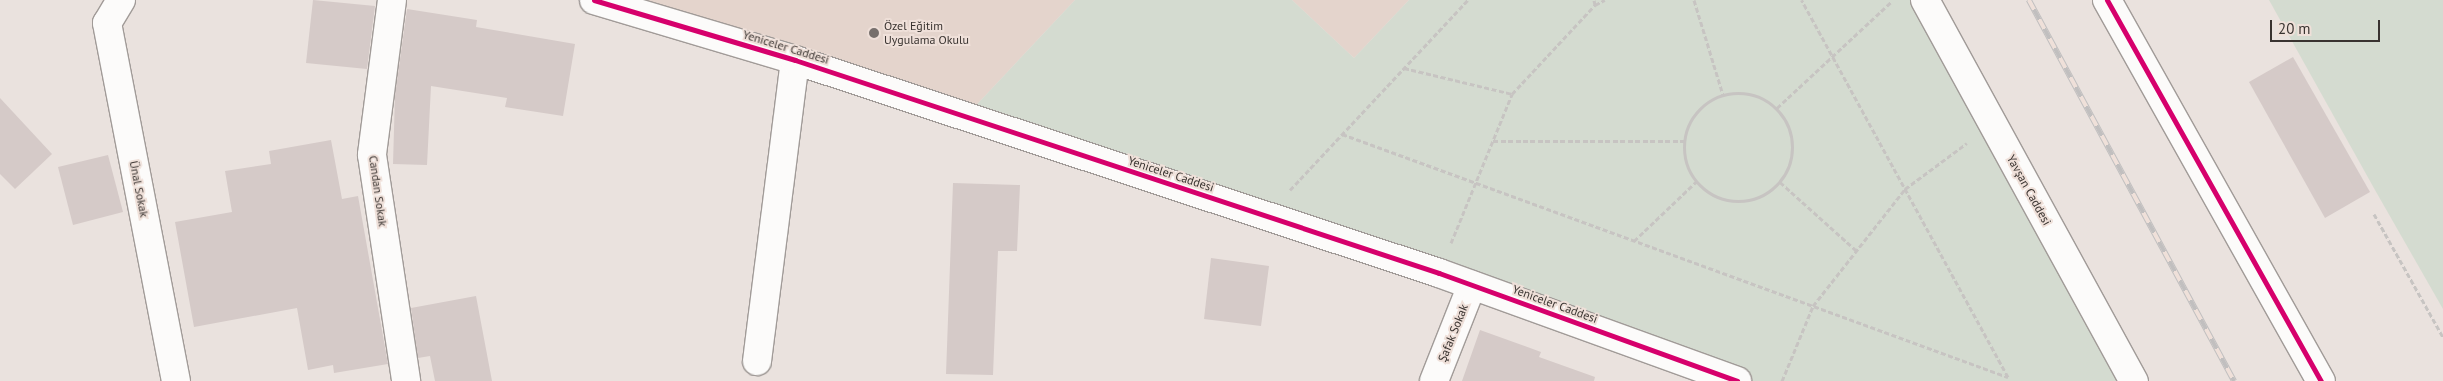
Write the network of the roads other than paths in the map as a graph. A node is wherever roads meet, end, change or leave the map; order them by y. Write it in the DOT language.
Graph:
graph roads {
  1 [pos="121,0"];
  2 [pos="392,0"];
  3 [pos="594,0"];
  4 [pos="1925,0"];
  5 [pos="2107,0"];
  6 [pos="796,60"];
  7 [pos="1472,284"];
  8 [pos="757,362"];
  9 [pos="176,381"];
  10 [pos="406,381"];
  11 [pos="1434,381"];
  12 [pos="1737,381"];
  13 [pos="2134,381"];
  14 [pos="2320,381"];
  1 -- 9 [label="street, Ünal Sokak"];
  2 -- 10 [label="street, Candan Sokak"];
  3 -- 6 [label="street, Yeniceler Caddesi"];
  4 -- 13 [label="street, Yavşan Caddesi"];
  5 -- 14 [label="street"];
  6 -- 7 [label="street, Yeniceler Caddesi"];
  6 -- 8 [label="street"];
  7 -- 11 [label="street, Şafak Sokak"];
  7 -- 12 [label="street, Yeniceler Caddesi"];
}
